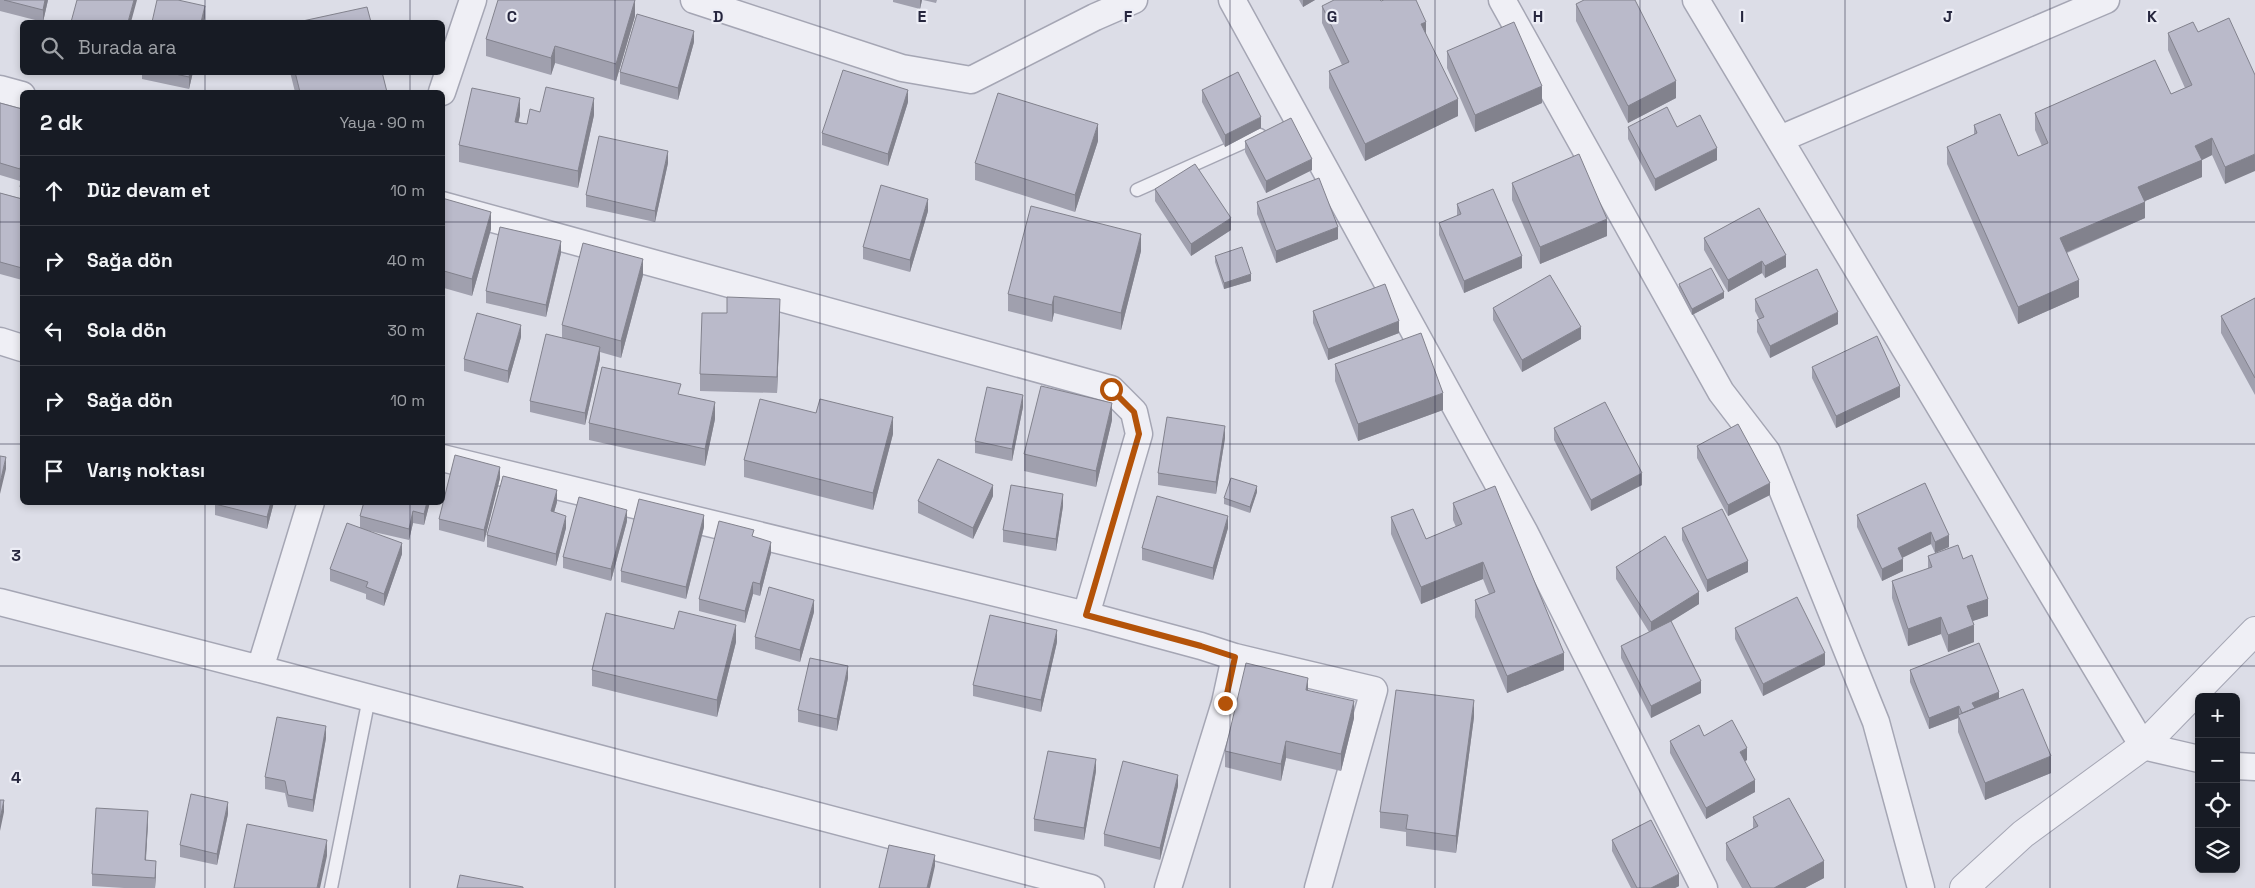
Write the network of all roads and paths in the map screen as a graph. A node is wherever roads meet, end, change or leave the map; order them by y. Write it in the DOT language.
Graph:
graph roads {
  1 [pos="473,0"];
  2 [pos="694,0"];
  3 [pos="1134,0"];
  4 [pos="1232,0"];
  5 [pos="1502,0"];
  6 [pos="1696,0"];
  7 [pos="2106,0"];
  8 [pos="0,89"];
  9 [pos="443,90"];
  10 [pos="20,94"];
  11 [pos="1270,131"];
  12 [pos="1780,139"];
  13 [pos="1137,190"];
  14 [pos="445,206"];
  15 [pos="0,342"];
  16 [pos="20,347"];
  17 [pos="445,459"];
  18 [pos="310,505"];
  19 [pos="0,602"];
  20 [pos="1086,615"];
  21 [pos="2255,631"];
  22 [pos="1235,657"];
  23 [pos="260,668"];
  24 [pos="369,698"];
  25 [pos="2143,746"];
  26 [pos="2195,758"];
  27 [pos="2240,766"];
  28 [pos="2255,767"];
  29 [pos="330,888"];
  30 [pos="1091,888"];
  31 [pos="1168,888"];
  32 [pos="1318,888"];
  33 [pos="1704,888"];
  34 [pos="1921,888"];
  35 [pos="1964,888"];
  1 -- 9 [label="street"];
  2 -- 3 [label="street"];
  4 -- 33 [label="street"];
  5 -- 34 [label="street"];
  6 -- 12 [label="street"];
  7 -- 12 [label="street"];
  8 -- 10 [label="street"];
  11 -- 13 [label="lane"];
  12 -- 25 [label="street"];
  14 -- 20 [label="street"];
  15 -- 16 [label="street"];
  17 -- 20 [label="street"];
  18 -- 23 [label="street"];
  19 -- 23 [label="street"];
  20 -- 22 [label="street"];
  21 -- 25 [label="street"];
  22 -- 31 [label="street"];
  22 -- 32 [label="street"];
  23 -- 24 [label="street"];
  24 -- 29 [label="lane"];
  24 -- 30 [label="street"];
  25 -- 26 [label="street"];
  25 -- 35 [label="street"];
  27 -- 28 [label="street"];
}
